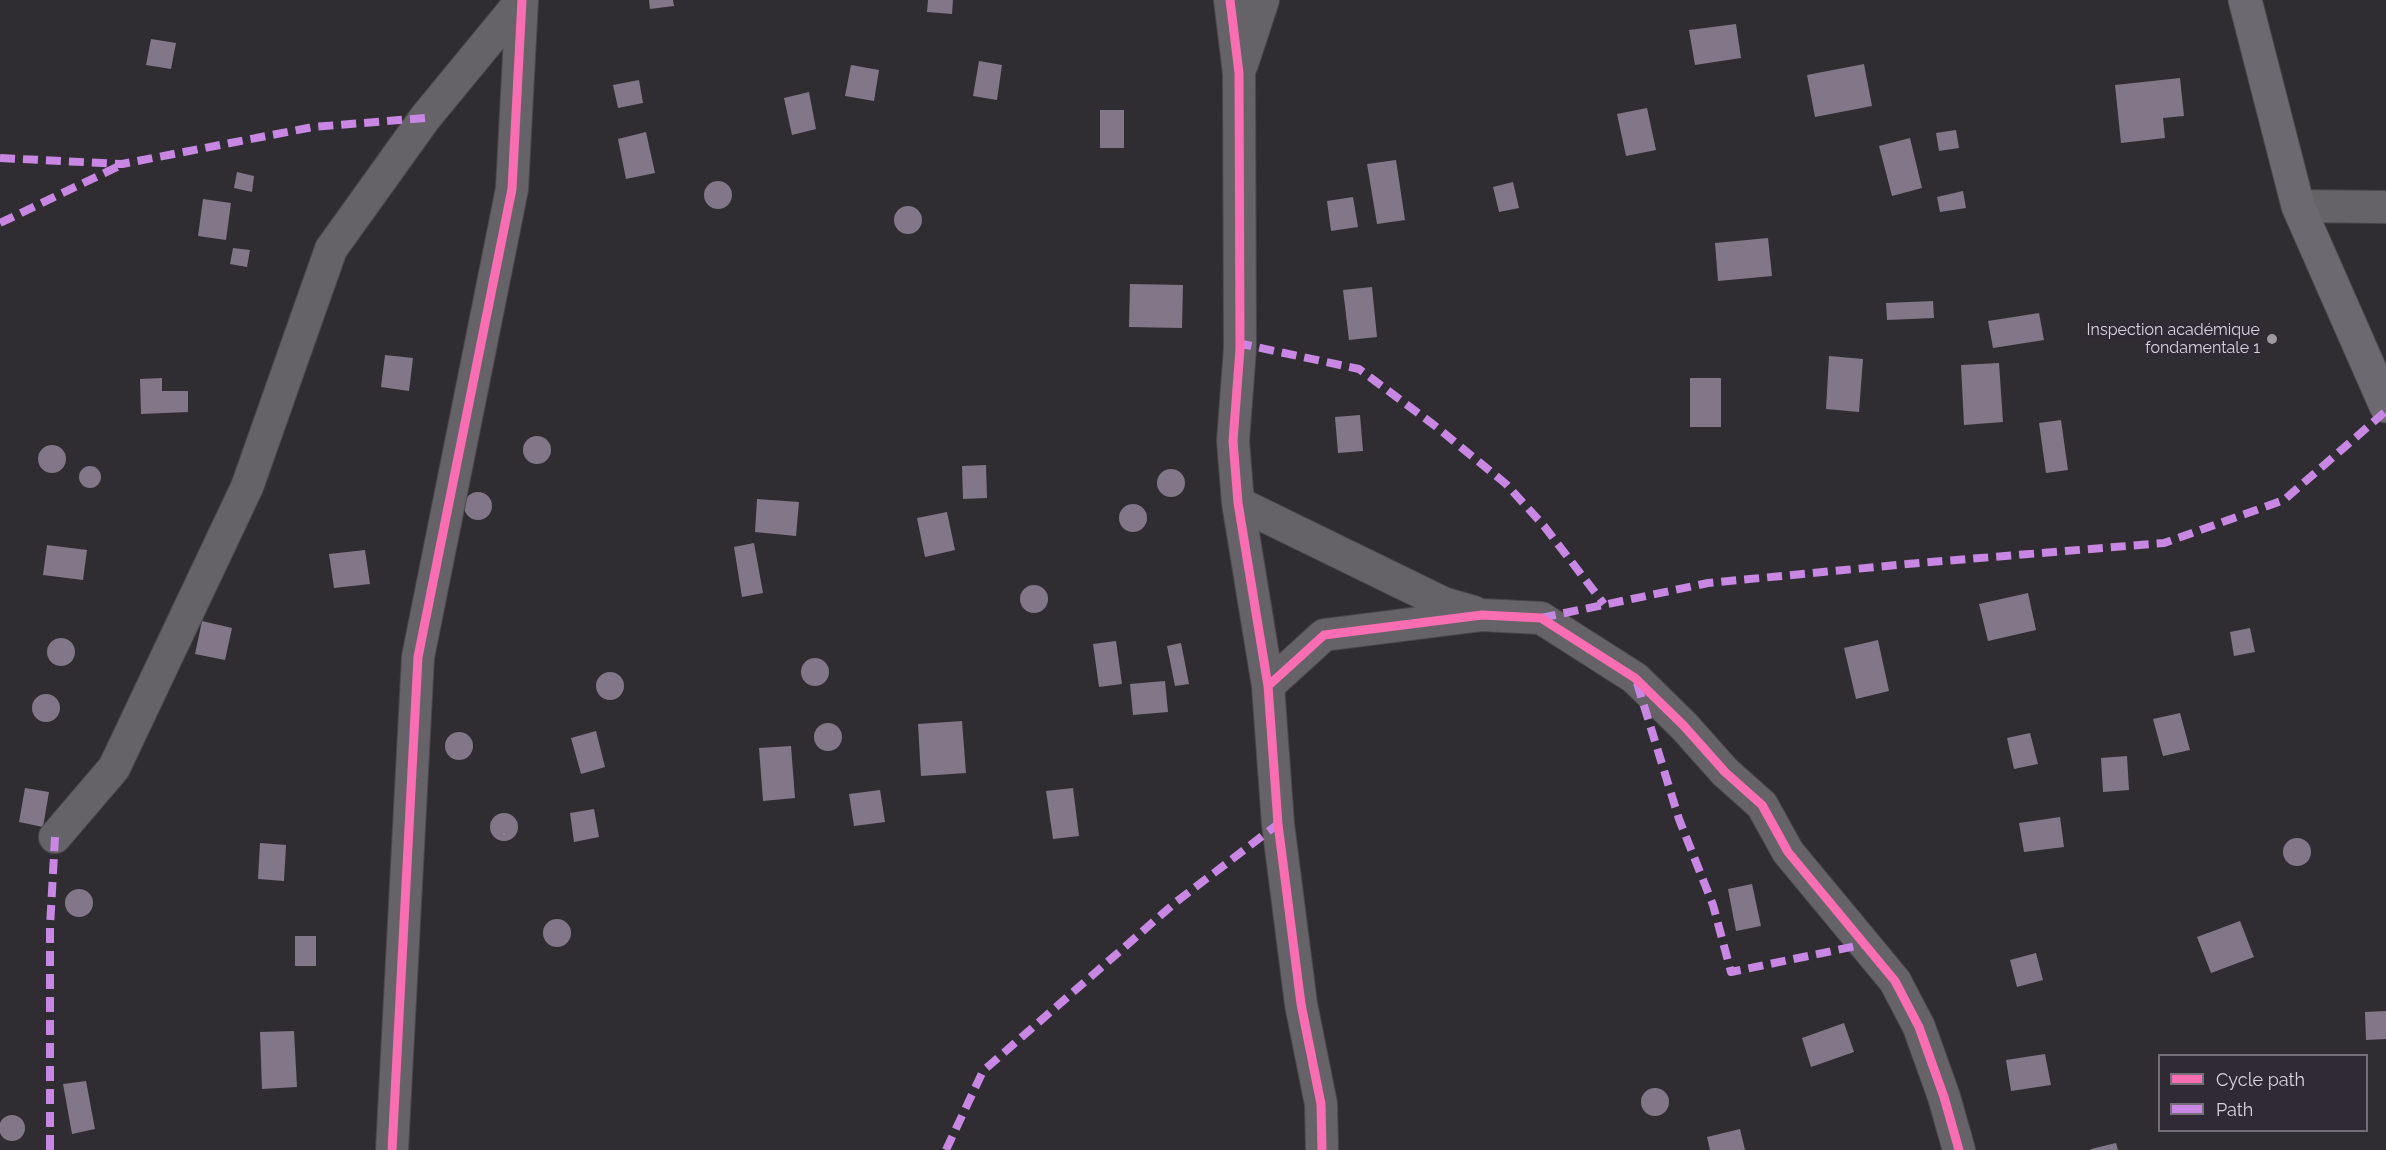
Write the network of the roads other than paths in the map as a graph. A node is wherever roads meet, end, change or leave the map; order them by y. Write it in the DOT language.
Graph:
graph roads {
  1 [pos="522,0"];
  2 [pos="1230,0"];
  3 [pos="1263,0"];
  4 [pos="2245,0"];
  5 [pos="1239,73"];
  6 [pos="2298,206"];
  7 [pos="2386,207"];
  8 [pos="2386,406"];
  9 [pos="1238,503"];
  10 [pos="1482,615"];
  11 [pos="1268,686"];
  12 [pos="55,837"];
  13 [pos="392,1150"];
  14 [pos="1322,1150"];
  15 [pos="1959,1150"];
  1 -- 12 [label="street"];
  1 -- 13 [label="street"];
  2 -- 5 [label="street"];
  3 -- 5 [label="street"];
  4 -- 6 [label="main road"];
  5 -- 9 [label="street"];
  6 -- 7 [label="street"];
  6 -- 8 [label="main road"];
  9 -- 10 [label="street"];
  9 -- 11 [label="street"];
  10 -- 11 [label="street"];
  10 -- 15 [label="street"];
  11 -- 14 [label="street"];
}
